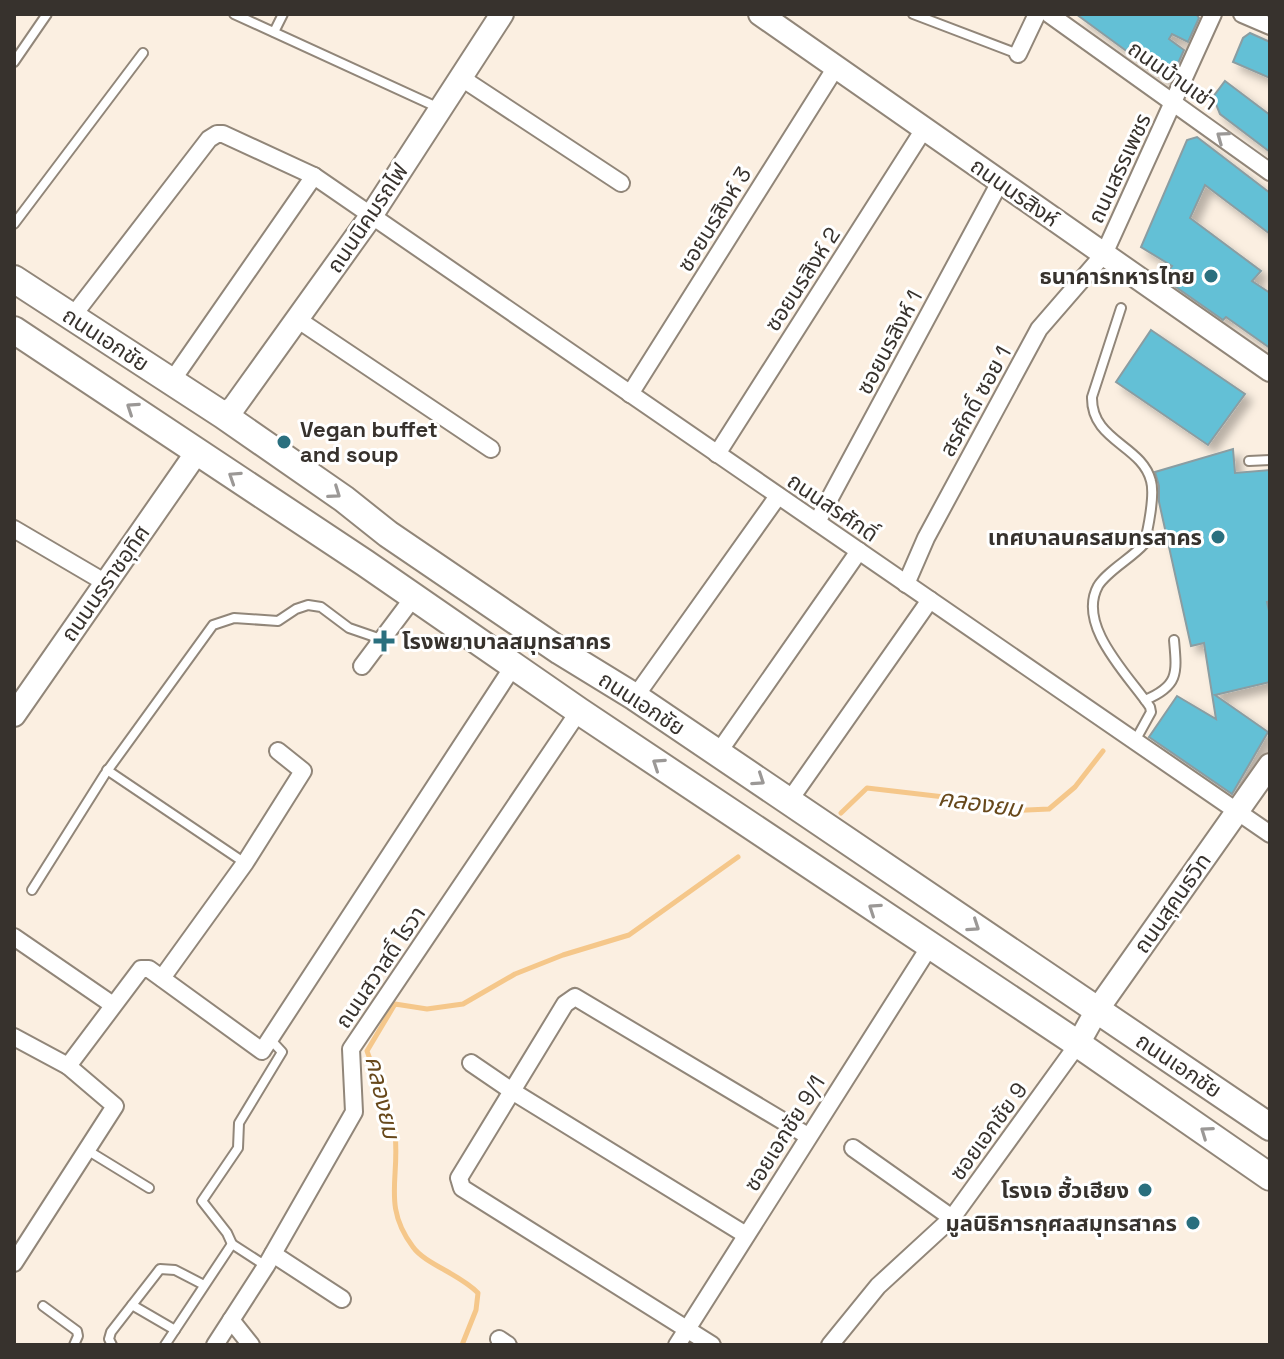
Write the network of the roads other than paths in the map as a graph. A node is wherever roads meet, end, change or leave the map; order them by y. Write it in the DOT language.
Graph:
graph roads {
  1 [pos="47,14"];
  2 [pos="234,14"];
  3 [pos="283,14"];
  4 [pos="502,14"];
  5 [pos="760,14"];
  6 [pos="913,14"];
  7 [pos="1037,14"];
  8 [pos="1049,14"];
  9 [pos="1213,14"];
  10 [pos="1242,14"];
  11 [pos="1270,26"];
  12 [pos="274,32"];
  13 [pos="143,53"];
  14 [pos="1018,54"];
  15 [pos="14,62"];
  16 [pos="836,67"];
  17 [pos="460,77"];
  18 [pos="1174,102"];
  19 [pos="439,108"];
  20 [pos="924,129"];
  21 [pos="1270,172"];
  22 [pos="314,176"];
  23 [pos="1000,182"];
  24 [pos="621,183"];
  25 [pos="371,216"];
  26 [pos="14,224"];
  27 [pos="1104,254"];
  28 [pos="14,279"];
  29 [pos="1121,308"];
  30 [pos="72,317"];
  31 [pos="297,319"];
  32 [pos="14,330"];
  33 [pos="1270,370"];
  34 [pos="171,382"];
  35 [pos="630,394"];
  36 [pos="223,415"];
  37 [pos="491,449"];
  38 [pos="197,452"];
  39 [pos="717,454"];
  40 [pos="1270,460"];
  41 [pos="1249,461"];
  42 [pos="778,496"];
  43 [pos="817,522"];
  44 [pos="14,529"];
  45 [pos="859,551"];
  46 [pos="106,583"];
  47 [pos="906,584"];
  48 [pos="413,598"];
  49 [pos="930,600"];
  50 [pos="381,639"];
  51 [pos="1174,640"];
  52 [pos="514,665"];
  53 [pos="362,666"];
  54 [pos="635,697"];
  55 [pos="1145,700"];
  56 [pos="579,711"];
  57 [pos="14,715"];
  58 [pos="1135,741"];
  59 [pos="278,751"];
  60 [pos="718,753"];
  61 [pos="1270,765"];
  62 [pos="107,770"];
  63 [pos="789,801"];
  64 [pos="1237,811"];
  65 [pos="1270,834"];
  66 [pos="245,863"];
  67 [pos="32,890"];
  68 [pos="14,937"];
  69 [pos="930,946"];
  70 [pos="162,978"];
  71 [pos="113,1005"];
  72 [pos="1097,1010"];
  73 [pos="14,1037"];
  74 [pos="270,1039"];
  75 [pos="1078,1044"];
  76 [pos="471,1063"];
  77 [pos="68,1066"];
  78 [pos="512,1091"];
  79 [pos="1270,1127"];
  80 [pos="808,1136"];
  81 [pos="853,1148"];
  82 [pos="87,1150"];
  83 [pos="1270,1177"];
  84 [pos="149,1188"];
  85 [pos="952,1218"];
  86 [pos="746,1235"];
  87 [pos="232,1244"];
  88 [pos="269,1260"];
  89 [pos="14,1263"];
  90 [pos="204,1285"];
  91 [pos="342,1299"];
  92 [pos="132,1305"];
  93 [pos="43,1306"];
  94 [pos="231,1320"];
  95 [pos="175,1330"];
  96 [pos="686,1330"];
  97 [pos="74,1345"];
  98 [pos="112,1345"];
  99 [pos="165,1345"];
  100 [pos="215,1345"];
  101 [pos="251,1345"];
  102 [pos="677,1345"];
  103 [pos="712,1345"];
  104 [pos="830,1345"];
  1 -- 15 [label="lane"];
  2 -- 12 [label="lane"];
  3 -- 12 [label="lane"];
  4 -- 17 [label="street, ถนนนิคมรถไฟ"];
  5 -- 16 [label="street, ถนนนรสิงห์"];
  6 -- 14 [label="lane"];
  7 -- 14 [label="street"];
  8 -- 18 [label="street, ถนนบ้านเช่า"];
  9 -- 18 [label="street, ถนนสรรเพชร"];
  10 -- 11 [label="street"];
  12 -- 19 [label="lane"];
  13 -- 26 [label="lane"];
  16 -- 20 [label="street, ถนนนรสิงห์"];
  16 -- 35 [label="street, ซอยนรสิงห์ 3"];
  17 -- 19 [label="street, ถนนนิคมรถไฟ"];
  17 -- 24 [label="street"];
  21 -- 18 [label="street, ถนนบ้านเช่า, one-way"];
  18 -- 27 [label="street, ถนนสรรเพชร"];
  19 -- 25 [label="street, ถนนนิคมรถไฟ"];
  20 -- 23 [label="street, ถนนนรสิงห์"];
  20 -- 39 [label="street, ซอยนรสิงห์ 2"];
  22 -- 25 [label="street, ถนนสรศักดิ์"];
  22 -- 30 [label="street, ถนนสรศักดิ์"];
  22 -- 34 [label="street"];
  23 -- 27 [label="street, ถนนนรสิงห์"];
  23 -- 43 [label="street, ซอยนรสิงห์ 1"];
  25 -- 31 [label="street, ถนนนิคมรถไฟ"];
  25 -- 35 [label="street, ถนนสรศักดิ์"];
  27 -- 33 [label="street, ถนนนรสิงห์"];
  27 -- 47 [label="street, สรศักดิ์ ซอย 1"];
  28 -- 30 [label="main road, ถนนเอกชัย"];
  29 -- 55 [label="lane"];
  30 -- 34 [label="main road, ถนนเอกชัย"];
  31 -- 36 [label="street, ถนนนิคมรถไฟ"];
  31 -- 37 [label="street"];
  38 -- 32 [label="main road, ถนนเอกชัย, one-way"];
  34 -- 36 [label="main road, ถนนเอกชัย"];
  35 -- 39 [label="street, ถนนสรศักดิ์"];
  36 -- 38 [label="main road"];
  36 -- 54 [label="main road, ถนนเอกชัย, one-way"];
  38 -- 46 [label="street, ถนนนรราชอุทิศ"];
  48 -- 38 [label="main road, ถนนเอกชัย, one-way"];
  39 -- 42 [label="street, ถนนสรศักดิ์"];
  40 -- 41 [label="lane"];
  42 -- 43 [label="street, ถนนสรศักดิ์"];
  42 -- 54 [label="street"];
  43 -- 45 [label="street, ถนนสรศักดิ์"];
  44 -- 46 [label="street"];
  45 -- 47 [label="street, ถนนสรศักดิ์"];
  45 -- 60 [label="street"];
  46 -- 57 [label="street, ถนนนรราชอุทิศ"];
  47 -- 49 [label="street, ถนนสรศักดิ์"];
  48 -- 50 [label="street"];
  48 -- 52 [label="main road, ถนนเอกชัย"];
  49 -- 58 [label="street, ถนนสรศักดิ์"];
  49 -- 63 [label="street"];
  50 -- 53 [label="street"];
  50 -- 62 [label="lane"];
  51 -- 55 [label="lane"];
  52 -- 56 [label="main road, ถนนเอกชัย"];
  52 -- 74 [label="street"];
  54 -- 60 [label="main road, ถนนเอกชัย"];
  55 -- 58 [label="lane"];
  69 -- 56 [label="main road, ถนนเอกชัย, one-way"];
  56 -- 88 [label="street, ถนนสวาสดิ์ ไรวา"];
  58 -- 64 [label="street, ถนนสรศักดิ์"];
  59 -- 66 [label="street"];
  60 -- 63 [label="main road, ถนนเอกชัย, one-way"];
  61 -- 64 [label="street, ถนนสุคนธวิท"];
  62 -- 66 [label="lane"];
  62 -- 67 [label="lane"];
  63 -- 72 [label="main road, ถนนเอกชัย, one-way"];
  64 -- 65 [label="street, ถนนสรศักดิ์"];
  64 -- 72 [label="street, ถนนสุคนธวิท"];
  66 -- 70 [label="street"];
  68 -- 71 [label="street"];
  69 -- 75 [label="main road, ถนนเอกชัย"];
  69 -- 80 [label="street, ซอยเอกชัย 9/1"];
  70 -- 71 [label="street"];
  70 -- 74 [label="street"];
  71 -- 77 [label="street"];
  72 -- 75 [label="street, ถนนสุคนธวิท"];
  72 -- 79 [label="main road, ถนนเอกชัย"];
  73 -- 77 [label="street"];
  74 -- 87 [label="lane"];
  83 -- 75 [label="main road, ถนนเอกชัย, one-way"];
  75 -- 85 [label="street, ซอยเอกชัย 9"];
  76 -- 78 [label="street"];
  77 -- 82 [label="street"];
  78 -- 80 [label="street"];
  78 -- 86 [label="street"];
  78 -- 96 [label="street"];
  80 -- 86 [label="street, ซอยเอกชัย 9/1"];
  81 -- 85 [label="street"];
  82 -- 84 [label="lane"];
  82 -- 89 [label="street"];
  85 -- 104 [label="street, ซอยเอกชัย 9"];
  86 -- 96 [label="street, ซอยเอกชัย 9/1"];
  87 -- 88 [label="lane"];
  87 -- 90 [label="lane"];
  88 -- 91 [label="street"];
  88 -- 94 [label="street, ถนนสวาสดิ์ ไรวา"];
  90 -- 92 [label="lane"];
  90 -- 95 [label="lane"];
  92 -- 95 [label="lane"];
  92 -- 98 [label="lane"];
  93 -- 97 [label="lane"];
  94 -- 100 [label="street, ถนนสวาสดิ์ ไรวา"];
  94 -- 101 [label="street"];
  95 -- 99 [label="lane"];
  96 -- 102 [label="street, ซอยเอกชัย 9/1"];
  96 -- 103 [label="street"];
}
